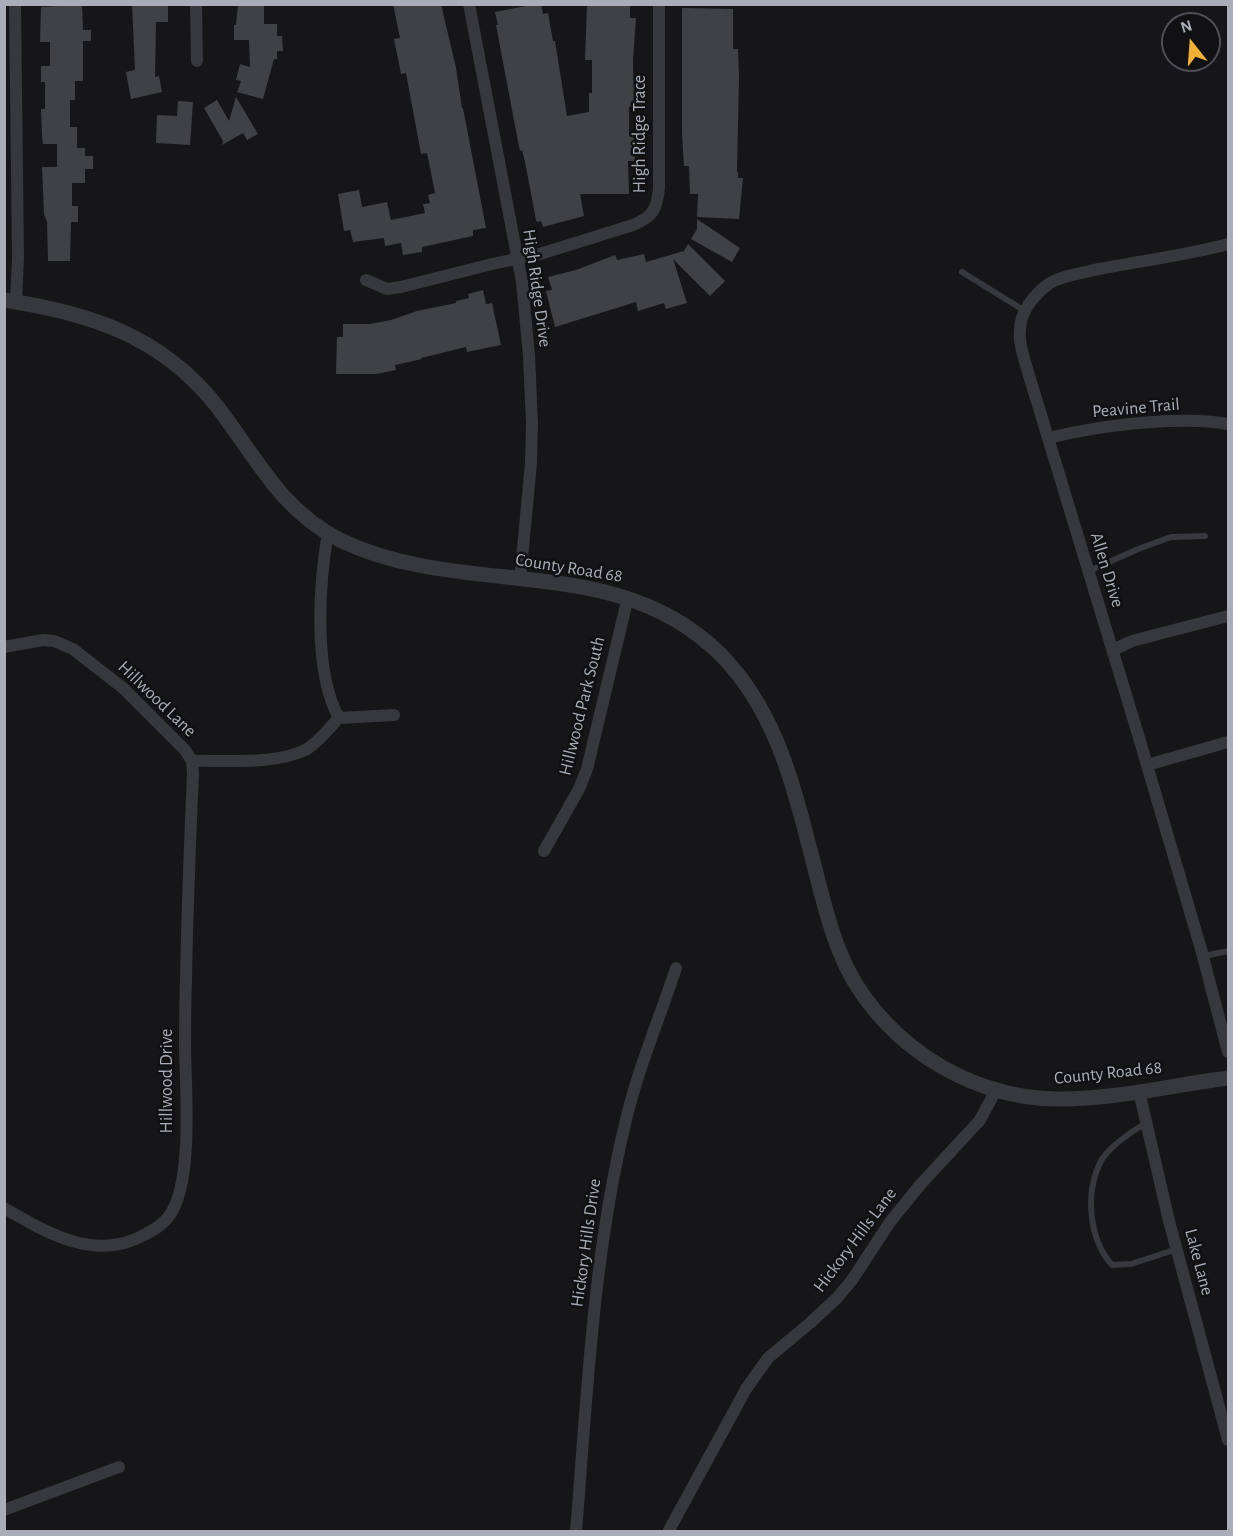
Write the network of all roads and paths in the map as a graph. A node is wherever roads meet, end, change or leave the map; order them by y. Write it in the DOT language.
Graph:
graph roads {
  1 [pos="15,4"];
  2 [pos="195,4"];
  3 [pos="469,4"];
  4 [pos="659,4"];
  5 [pos="197,61"];
  6 [pos="1228,244"];
  7 [pos="517,259"];
  8 [pos="962,272"];
  9 [pos="366,280"];
  10 [pos="10,300"];
  11 [pos="1024,311"];
  12 [pos="1228,424"];
  13 [pos="1048,438"];
  14 [pos="328,532"];
  15 [pos="1205,536"];
  16 [pos="1089,571"];
  17 [pos="520,580"];
  18 [pos="628,597"];
  19 [pos="1228,616"];
  20 [pos="4,647"];
  21 [pos="1113,650"];
  22 [pos="394,715"];
  23 [pos="339,718"];
  24 [pos="1228,742"];
  25 [pos="192,761"];
  26 [pos="1147,765"];
  27 [pos="544,851"];
  28 [pos="1228,951"];
  29 [pos="1203,957"];
  30 [pos="676,968"];
  31 [pos="1228,1052"];
  32 [pos="1228,1078"];
  33 [pos="996,1090"];
  34 [pos="1139,1091"];
  35 [pos="1146,1123"];
  36 [pos="4,1208"];
  37 [pos="1177,1249"];
  38 [pos="1228,1440"];
  39 [pos="119,1467"];
  40 [pos="4,1510"];
  41 [pos="576,1532"];
  42 [pos="668,1532"];
  1 -- 10 [label="street"];
  2 -- 5 [label="street"];
  3 -- 7 [label="street, High Ridge Drive"];
  4 -- 7 [label="street, High Ridge Trace"];
  6 -- 11 [label="street"];
  7 -- 9 [label="street, High Ridge Trace"];
  7 -- 17 [label="street, High Ridge Drive"];
  8 -- 11 [label="lane"];
  10 -- 14 [label="street, County Road 68"];
  11 -- 13 [label="street, Allen Drive"];
  12 -- 13 [label="street, Peavine Trail"];
  13 -- 16 [label="street, Allen Drive"];
  14 -- 17 [label="street, County Road 68"];
  14 -- 23 [label="street"];
  15 -- 16 [label="lane"];
  16 -- 21 [label="street, Allen Drive"];
  17 -- 18 [label="street, County Road 68"];
  18 -- 27 [label="street, Hillwood Park South"];
  18 -- 33 [label="street, County Road 68"];
  19 -- 21 [label="street"];
  20 -- 25 [label="street, Hillwood Lane"];
  21 -- 26 [label="street, Allen Drive"];
  22 -- 23 [label="street"];
  23 -- 25 [label="street, Hillwood Lane"];
  24 -- 26 [label="street"];
  25 -- 36 [label="street, Hillwood Drive"];
  26 -- 29 [label="street, Allen Drive"];
  28 -- 29 [label="lane"];
  29 -- 31 [label="street, Allen Drive"];
  30 -- 41 [label="street, Hickory Hills Drive"];
  32 -- 34 [label="street, County Road 68"];
  33 -- 34 [label="street, County Road 68"];
  33 -- 42 [label="street, Hickory Hills Lane"];
  34 -- 35 [label="street, Lake Lane"];
  35 -- 37 [label="street, Lake Lane"];
  35 -- 37 [label="lane"];
  37 -- 38 [label="street, Lake Lane"];
  39 -- 40 [label="street"];
}
